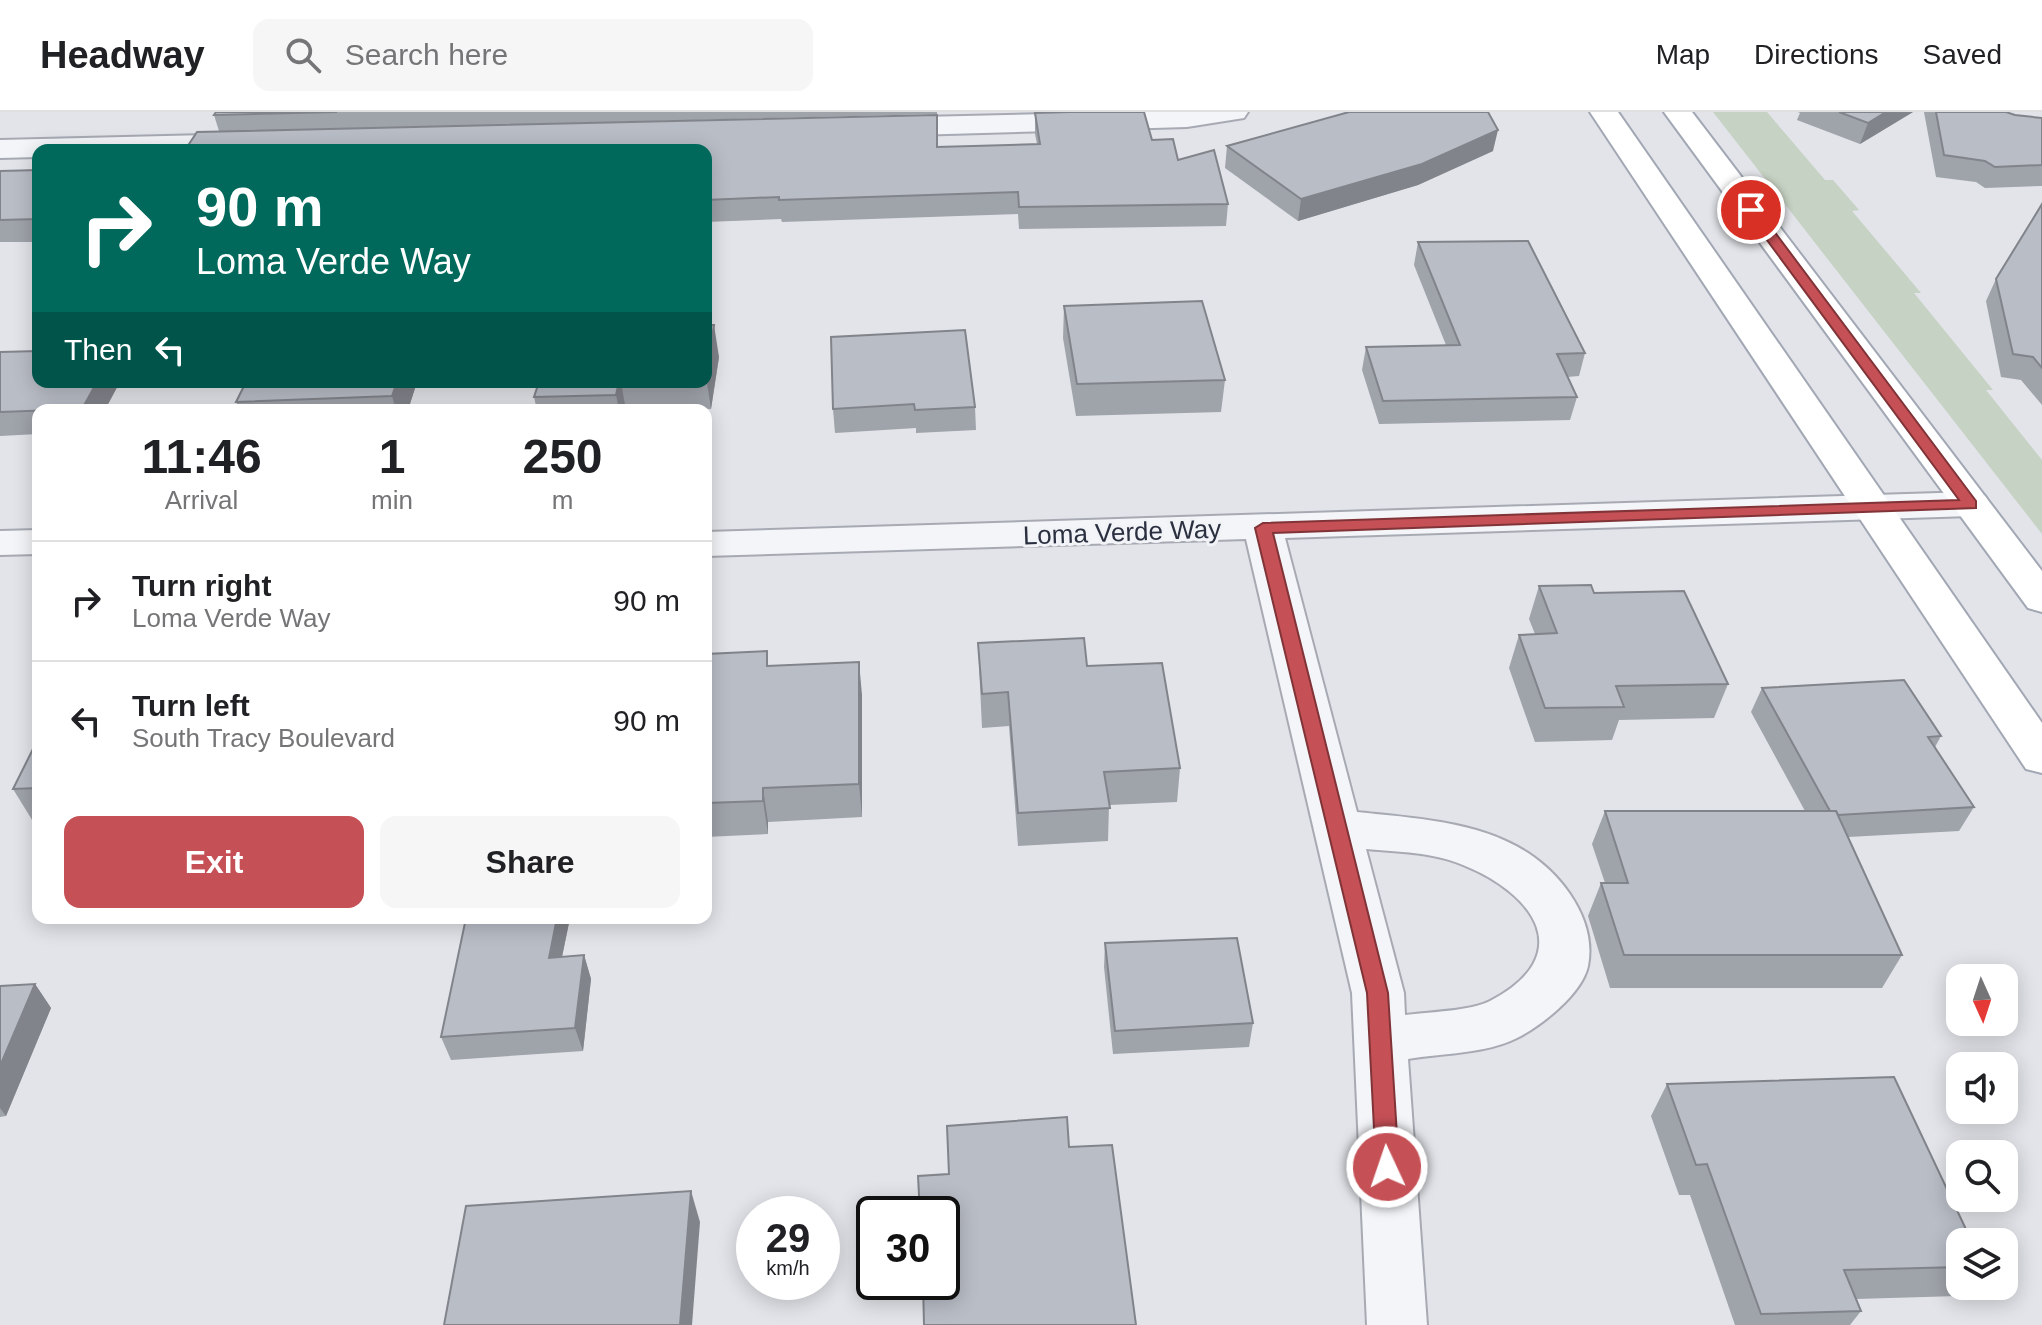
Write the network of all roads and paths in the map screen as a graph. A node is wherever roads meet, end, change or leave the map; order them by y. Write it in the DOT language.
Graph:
graph roads {
  1 [pos="1234,112"];
  2 [pos="1604,112"];
  3 [pos="1678,112"];
  4 [pos="30,124"];
  5 [pos="853,128"];
  6 [pos="281,142"];
  7 [pos="202,144"];
  8 [pos="32,148"];
  9 [pos="5,149"];
  10 [pos="1971,504"];
  11 [pos="1873,507"];
  12 [pos="1263,528"];
  13 [pos="32,542"];
  14 [pos="0,543"];
  15 [pos="712,544"];
  16 [pos="2042,599"];
  17 [pos="2042,757"];
  18 [pos="1336,828"];
  19 [pos="1380,1041"];
  20 [pos="1397,1325"];
  1 -- 5 [label="street"];
  2 -- 11 [label="main road"];
  3 -- 10 [label="main road"];
  4 -- 9 [label="street"];
  6 -- 7 [label="street"];
  8 -- 9 [label="street"];
  10 -- 11 [label="street, Loma Verde Way"];
  10 -- 16 [label="main road"];
  11 -- 12 [label="street, Loma Verde Way"];
  11 -- 17 [label="main road"];
  12 -- 15 [label="street, Loma Verde Way"];
  12 -- 18 [label="street"];
  13 -- 14 [label="street"];
  18 -- 19 [label="street"];
  18 -- 19 [label="street"];
  19 -- 20 [label="street"];
}
